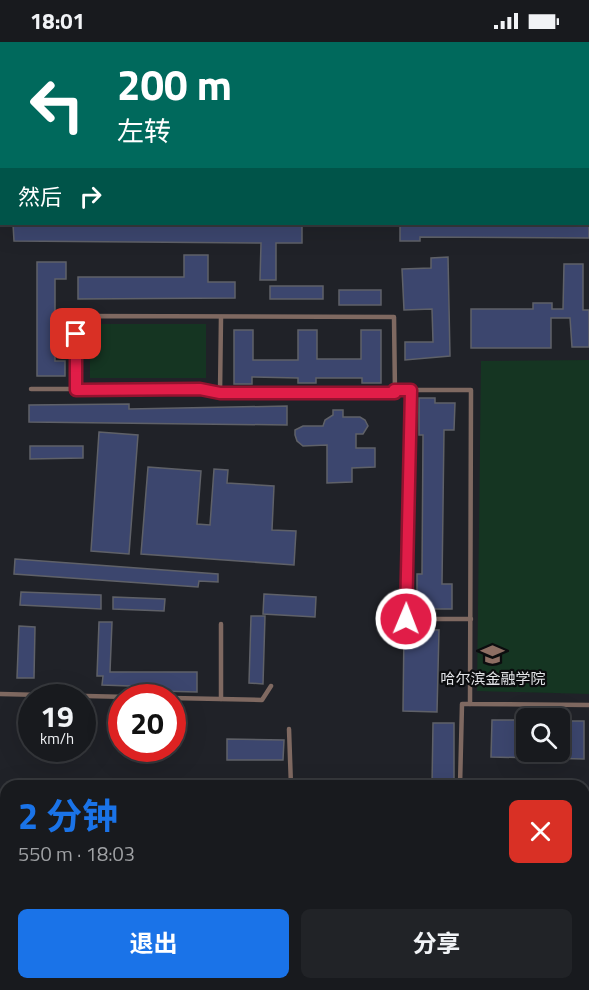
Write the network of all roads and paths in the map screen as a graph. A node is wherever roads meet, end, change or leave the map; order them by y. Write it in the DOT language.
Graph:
graph roads {
  1 [pos="221,317"];
  2 [pos="31,389"];
  3 [pos="76,390"];
  4 [pos="394,390"];
  5 [pos="411,390"];
  6 [pos="220,393"];
  7 [pos="471,619"];
  8 [pos="221,624"];
  9 [pos="271,686"];
  10 [pos="0,694"];
  11 [pos="108,697"];
  12 [pos="186,698"];
  13 [pos="221,699"];
  14 [pos="470,704"];
  15 [pos="589,705"];
  16 [pos="289,729"];
  17 [pos="291,780"];
  18 [pos="460,780"];
  1 -- 3 [label="lane"];
  1 -- 4 [label="lane"];
  1 -- 6 [label="lane"];
  2 -- 3 [label="lane"];
  3 -- 6 [label="lane"];
  4 -- 5 [label="lane"];
  4 -- 6 [label="lane"];
  5 -- 7 [label="lane"];
  5 -- 7 [label="lane"];
  7 -- 14 [label="lane"];
  8 -- 13 [label="lane"];
  9 -- 13 [label="lane"];
  10 -- 11 [label="lane"];
  12 -- 13 [label="lane"];
  14 -- 15 [label="lane"];
  14 -- 18 [label="lane"];
  16 -- 17 [label="lane"];
}
